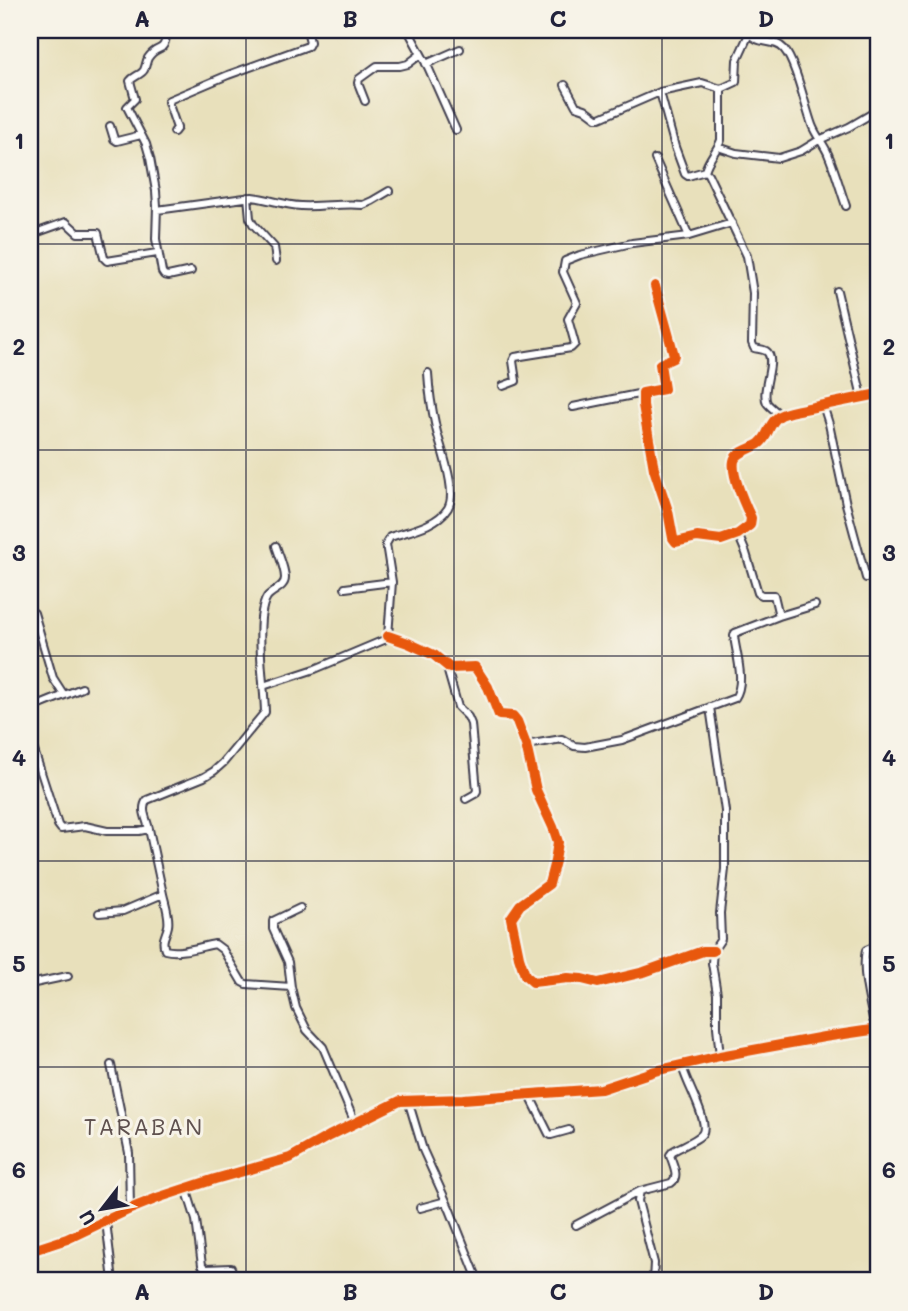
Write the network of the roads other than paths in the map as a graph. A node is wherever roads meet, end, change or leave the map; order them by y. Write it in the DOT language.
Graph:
graph roads {
  1 [pos="167,30"];
  2 [pos="307,30"];
  3 [pos="408,30"];
  4 [pos="748,32"];
  5 [pos="460,48"];
  6 [pos="421,54"];
  7 [pos="426,64"];
  8 [pos="565,85"];
  9 [pos="721,89"];
  10 [pos="660,92"];
  11 [pos="365,101"];
  12 [pos="878,110"];
  13 [pos="110,126"];
  14 [pos="456,130"];
  15 [pos="174,132"];
  16 [pos="141,135"];
  17 [pos="819,139"];
  18 [pos="718,147"];
  19 [pos="655,159"];
  20 [pos="705,171"];
  21 [pos="389,191"];
  22 [pos="248,197"];
  23 [pos="846,206"];
  24 [pos="157,210"];
  25 [pos="732,223"];
  26 [pos="30,229"];
  27 [pos="689,236"];
  28 [pos="158,253"];
  29 [pos="276,261"];
  30 [pos="191,271"];
  31 [pos="655,286"];
  32 [pos="837,291"];
  33 [pos="428,373"];
  34 [pos="503,386"];
  35 [pos="643,393"];
  36 [pos="878,394"];
  37 [pos="862,397"];
  38 [pos="823,405"];
  39 [pos="573,407"];
  40 [pos="780,415"];
  41 [pos="738,534"];
  42 [pos="276,546"];
  43 [pos="866,578"];
  44 [pos="392,582"];
  45 [pos="345,588"];
  46 [pos="815,605"];
  47 [pos="34,612"];
  48 [pos="779,616"];
  49 [pos="388,636"];
  50 [pos="446,665"];
  51 [pos="263,686"];
  52 [pos="82,688"];
  53 [pos="64,695"];
  54 [pos="710,707"];
  55 [pos="30,711"];
  56 [pos="30,736"];
  57 [pos="526,745"];
  58 [pos="466,799"];
  59 [pos="149,830"];
  60 [pos="163,894"];
  61 [pos="300,908"];
  62 [pos="99,914"];
  63 [pos="878,945"];
  64 [pos="713,951"];
  65 [pos="68,976"];
  66 [pos="30,984"];
  67 [pos="291,987"];
  68 [pos="876,1029"];
  69 [pos="720,1056"];
  70 [pos="111,1065"];
  71 [pos="682,1065"];
  72 [pos="529,1094"];
  73 [pos="408,1100"];
  74 [pos="355,1123"];
  75 [pos="569,1130"];
  76 [pos="186,1188"];
  77 [pos="640,1191"];
  78 [pos="446,1201"];
  79 [pos="421,1208"];
  80 [pos="130,1209"];
  81 [pos="106,1221"];
  82 [pos="576,1226"];
  83 [pos="30,1251"];
  84 [pos="113,1281"];
  85 [pos="236,1281"];
  86 [pos="470,1281"];
  87 [pos="653,1281"];
  1 -- 16 [label="street"];
  2 -- 15 [label="street"];
  3 -- 6 [label="street"];
  4 -- 9 [label="street"];
  4 -- 17 [label="street"];
  5 -- 7 [label="street"];
  6 -- 7 [label="street"];
  6 -- 11 [label="street"];
  7 -- 14 [label="street"];
  8 -- 10 [label="street"];
  9 -- 10 [label="street"];
  9 -- 18 [label="street"];
  10 -- 20 [label="street"];
  12 -- 17 [label="street"];
  13 -- 16 [label="street"];
  16 -- 24 [label="street"];
  17 -- 18 [label="street"];
  17 -- 23 [label="street"];
  18 -- 20 [label="street"];
  19 -- 27 [label="street"];
  20 -- 25 [label="street"];
  21 -- 22 [label="street"];
  22 -- 24 [label="street"];
  22 -- 29 [label="street"];
  24 -- 28 [label="street"];
  25 -- 27 [label="street"];
  25 -- 40 [label="street"];
  26 -- 28 [label="street"];
  27 -- 34 [label="street"];
  28 -- 30 [label="street"];
  31 -- 35 [label="street"];
  32 -- 37 [label="street"];
  33 -- 44 [label="street"];
  35 -- 39 [label="street"];
  35 -- 41 [label="street"];
  36 -- 37 [label="street"];
  37 -- 38 [label="street"];
  38 -- 40 [label="street"];
  38 -- 43 [label="street"];
  40 -- 41 [label="street"];
  41 -- 48 [label="street"];
  42 -- 51 [label="street"];
  44 -- 45 [label="street"];
  44 -- 49 [label="street"];
  46 -- 48 [label="street"];
  47 -- 53 [label="street"];
  48 -- 54 [label="street"];
  49 -- 50 [label="street"];
  49 -- 51 [label="street"];
  50 -- 57 [label="street"];
  50 -- 58 [label="street"];
  51 -- 59 [label="street"];
  52 -- 53 [label="street"];
  53 -- 55 [label="street"];
  54 -- 57 [label="street"];
  54 -- 64 [label="street"];
  55 -- 56 [label="street"];
  56 -- 59 [label="street"];
  57 -- 64 [label="street"];
  59 -- 60 [label="street"];
  60 -- 62 [label="street"];
  60 -- 67 [label="street"];
  61 -- 67 [label="street"];
  63 -- 68 [label="street"];
  64 -- 69 [label="street"];
  65 -- 66 [label="street"];
  67 -- 74 [label="street"];
  68 -- 69 [label="street"];
  69 -- 71 [label="street"];
  70 -- 80 [label="street"];
  71 -- 72 [label="street"];
  71 -- 77 [label="street"];
  72 -- 73 [label="street"];
  72 -- 75 [label="street"];
  73 -- 74 [label="street"];
  73 -- 78 [label="street"];
  74 -- 76 [label="street"];
  76 -- 80 [label="street"];
  76 -- 85 [label="street"];
  77 -- 82 [label="street"];
  77 -- 87 [label="street"];
  78 -- 79 [label="street"];
  78 -- 86 [label="street"];
  80 -- 81 [label="street"];
  81 -- 83 [label="street"];
  81 -- 84 [label="street"];
}
